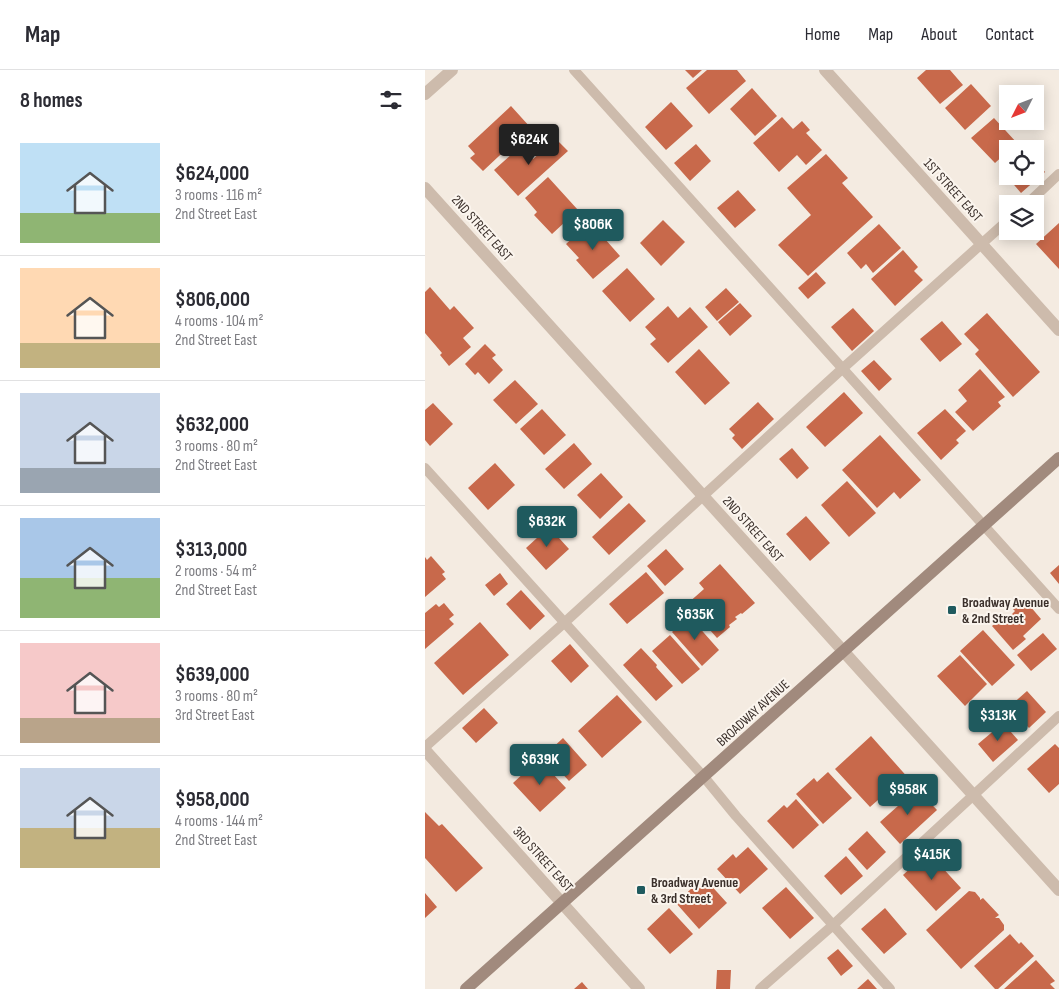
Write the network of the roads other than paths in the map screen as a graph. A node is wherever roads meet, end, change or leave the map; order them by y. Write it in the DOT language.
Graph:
graph roads {
  1 [pos="452,70"];
  2 [pos="574,70"];
  3 [pos="825,70"];
  4 [pos="425,94"];
  5 [pos="1059,174"];
  6 [pos="425,188"];
  7 [pos="1037,195"];
  8 [pos="999,228"];
  9 [pos="982,244"];
  10 [pos="1059,330"];
  11 [pos="842,369"];
  12 [pos="1059,458"];
  13 [pos="425,468"];
  14 [pos="703,496"];
  15 [pos="985,525"];
  16 [pos="1059,609"];
  17 [pos="564,623"];
  18 [pos="844,652"];
  19 [pos="1059,716"];
  20 [pos="425,748"];
  21 [pos="704,777"];
  22 [pos="973,795"];
  23 [pos="1059,890"];
  24 [pos="563,903"];
  25 [pos="832,926"];
  26 [pos="466,989"];
  27 [pos="639,989"];
  28 [pos="760,989"];
  29 [pos="890,989"];
  1 -- 4 [label="street"];
  2 -- 11 [label="lane"];
  3 -- 9 [label="street, 1ST STREET EAST"];
  5 -- 7 [label="lane"];
  6 -- 14 [label="street, 2ND STREET EAST"];
  8 -- 9 [label="lane"];
  9 -- 10 [label="street, 1ST STREET EAST"];
  9 -- 11 [label="lane"];
  11 -- 14 [label="lane"];
  11 -- 15 [label="lane"];
  12 -- 15 [label="main road, BROADWAY AVENUE"];
  13 -- 17 [label="lane"];
  14 -- 17 [label="lane"];
  14 -- 18 [label="street, 2ND STREET EAST"];
  15 -- 16 [label="lane"];
  15 -- 18 [label="main road, BROADWAY AVENUE"];
  17 -- 20 [label="lane"];
  17 -- 21 [label="lane"];
  18 -- 21 [label="main road, BROADWAY AVENUE"];
  18 -- 22 [label="street, 2ND STREET EAST"];
  19 -- 22 [label="lane"];
  20 -- 24 [label="street, 3RD STREET EAST"];
  21 -- 24 [label="main road, BROADWAY AVENUE"];
  21 -- 25 [label="lane"];
  22 -- 23 [label="street, 2ND STREET EAST"];
  22 -- 25 [label="lane"];
  24 -- 26 [label="main road, BROADWAY AVENUE"];
  24 -- 27 [label="street, 3RD STREET EAST"];
  25 -- 28 [label="lane"];
  25 -- 29 [label="lane"];
}
